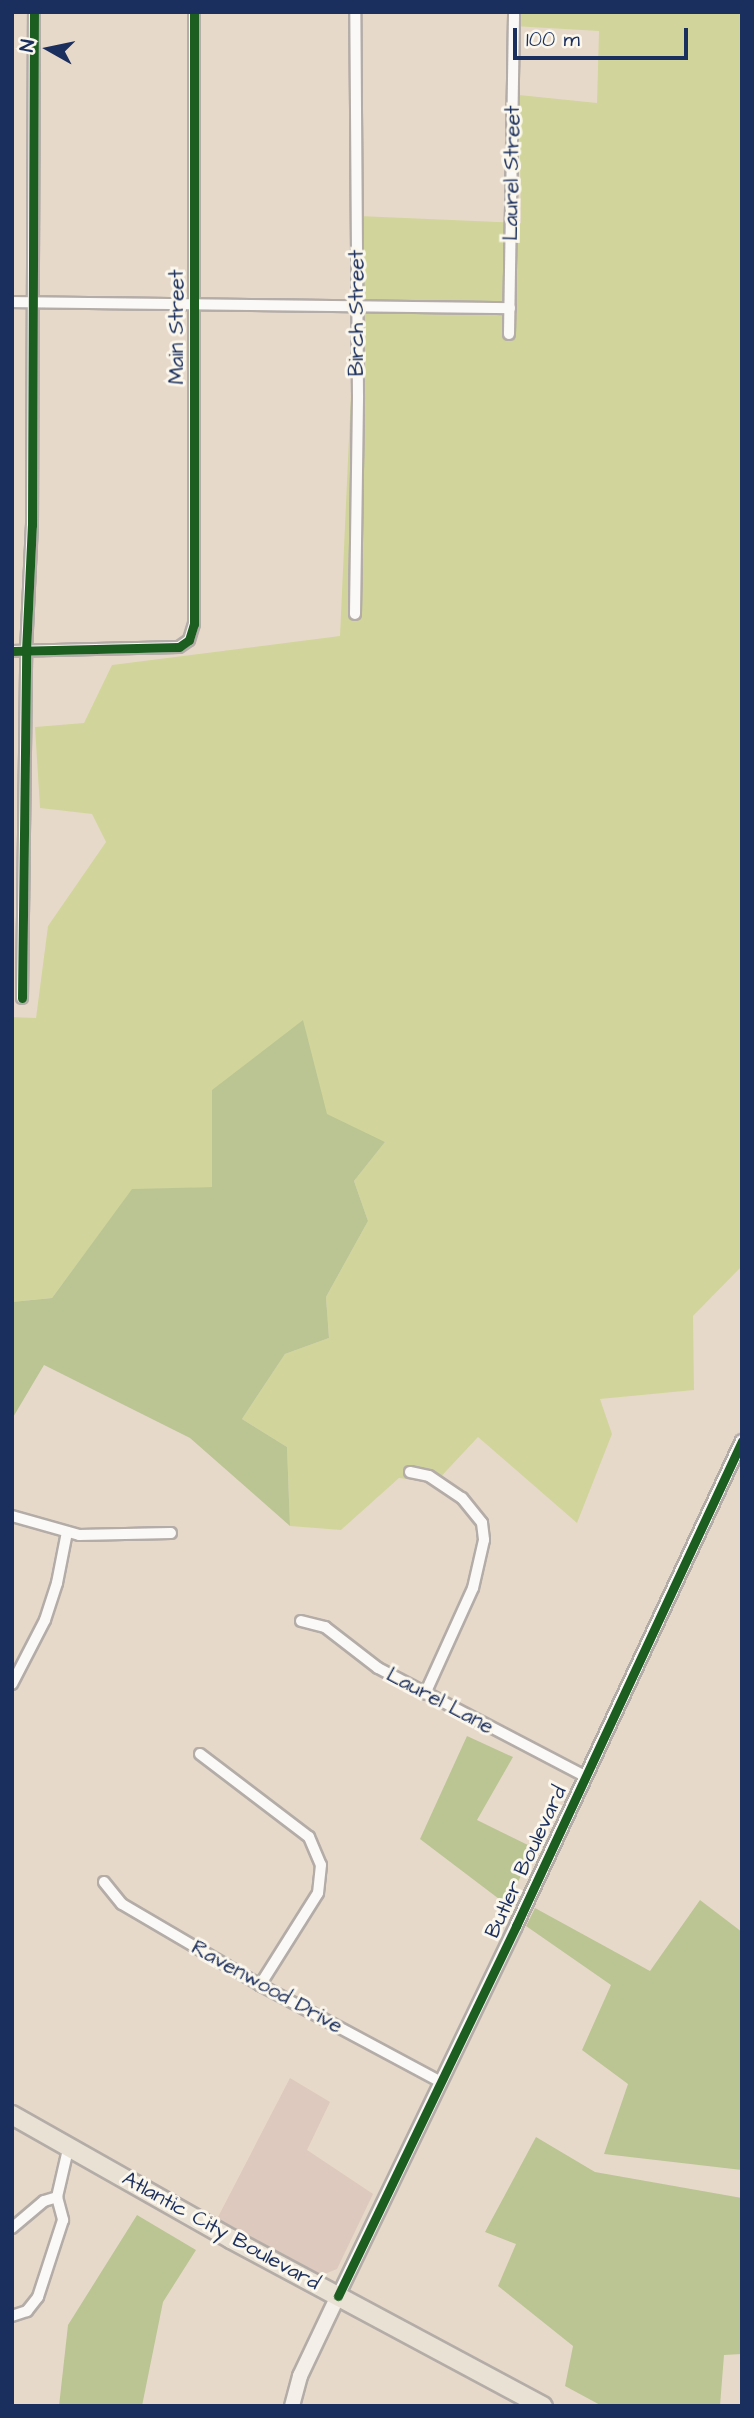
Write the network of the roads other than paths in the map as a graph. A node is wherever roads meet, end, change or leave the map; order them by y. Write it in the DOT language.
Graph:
graph roads {
  1 [pos="34,12"];
  2 [pos="194,12"];
  3 [pos="355,12"];
  4 [pos="514,12"];
  5 [pos="12,302"];
  6 [pos="32,302"];
  7 [pos="194,302"];
  8 [pos="357,305"];
  9 [pos="510,308"];
  10 [pos="509,334"];
  11 [pos="355,614"];
  12 [pos="12,651"];
  13 [pos="26,651"];
  14 [pos="22,998"];
  15 [pos="742,1441"];
  16 [pos="410,1472"];
  17 [pos="12,1516"];
  18 [pos="67,1532"];
  19 [pos="171,1534"];
  20 [pos="301,1621"];
  21 [pos="12,1684"];
  22 [pos="425,1694"];
  23 [pos="200,1754"];
  24 [pos="585,1776"];
  25 [pos="104,1881"];
  26 [pos="260,1985"];
  27 [pos="439,2081"];
  28 [pos="12,2115"];
  29 [pos="69,2144"];
  30 [pos="57,2197"];
  31 [pos="12,2228"];
  32 [pos="338,2296"];
  33 [pos="12,2316"];
  34 [pos="292,2406"];
  35 [pos="543,2406"];
  1 -- 6 [label="street"];
  2 -- 7 [label="street, Main Street"];
  3 -- 8 [label="street, Birch Street"];
  4 -- 9 [label="street, Laurel Street"];
  5 -- 6 [label="street"];
  6 -- 7 [label="street"];
  6 -- 13 [label="street"];
  7 -- 8 [label="street"];
  7 -- 13 [label="street, Main Street"];
  8 -- 9 [label="street"];
  8 -- 11 [label="street, Birch Street"];
  9 -- 10 [label="street, Laurel Street"];
  12 -- 13 [label="street"];
  13 -- 14 [label="street"];
  15 -- 24 [label="street, Butler Boulevard"];
  16 -- 22 [label="street"];
  17 -- 18 [label="street"];
  18 -- 19 [label="street"];
  18 -- 21 [label="street"];
  20 -- 22 [label="street, Laurel Lane"];
  22 -- 24 [label="street, Laurel Lane"];
  23 -- 26 [label="street"];
  24 -- 27 [label="street, Butler Boulevard"];
  25 -- 26 [label="street, Ravenwood Drive"];
  26 -- 27 [label="street, Ravenwood Drive"];
  27 -- 32 [label="street, Butler Boulevard"];
  28 -- 29 [label="highway, Atlantic City Boulevard"];
  29 -- 30 [label="street"];
  29 -- 32 [label="highway, Atlantic City Boulevard"];
  30 -- 31 [label="street"];
  30 -- 33 [label="street"];
  32 -- 34 [label="main road"];
  32 -- 35 [label="highway, Atlantic City Boulevard"];
}
